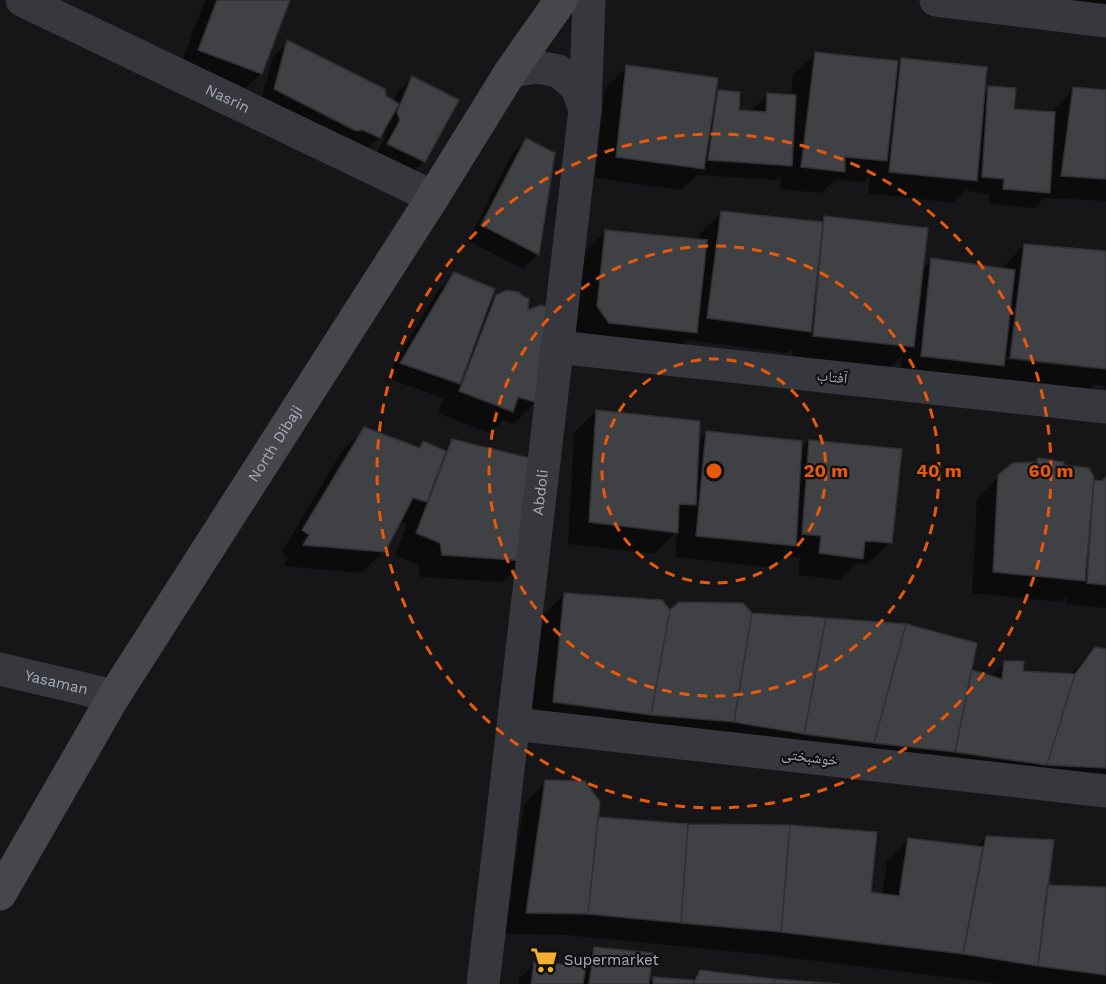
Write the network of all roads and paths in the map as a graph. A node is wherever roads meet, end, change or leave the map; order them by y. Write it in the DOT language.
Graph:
graph roads {
  1 [pos="22,0"];
  2 [pos="561,0"];
  3 [pos="589,0"];
  4 [pos="936,0"];
  5 [pos="1106,21"];
  6 [pos="511,71"];
  7 [pos="585,110"];
  8 [pos="433,197"];
  9 [pos="557,347"];
  10 [pos="1106,407"];
  11 [pos="0,669"];
  12 [pos="114,696"];
  13 [pos="514,724"];
  14 [pos="1106,791"];
  15 [pos="0,894"];
  16 [pos="483,984"];
  1 -- 8 [label="street, Nasrin"];
  2 -- 6 [label="main road, North Dibaji"];
  3 -- 7 [label="street, Abdoli"];
  4 -- 5 [label="street"];
  6 -- 7 [label="street"];
  6 -- 8 [label="main road, North Dibaji"];
  7 -- 9 [label="street, Abdoli"];
  8 -- 12 [label="main road, North Dibaji"];
  9 -- 10 [label="street, آفتاب"];
  9 -- 13 [label="street, Abdoli"];
  11 -- 12 [label="street, Yasaman"];
  12 -- 15 [label="main road, North Dibaji"];
  13 -- 14 [label="street, خوشبختی"];
  13 -- 16 [label="street, Abdoli"];
}
